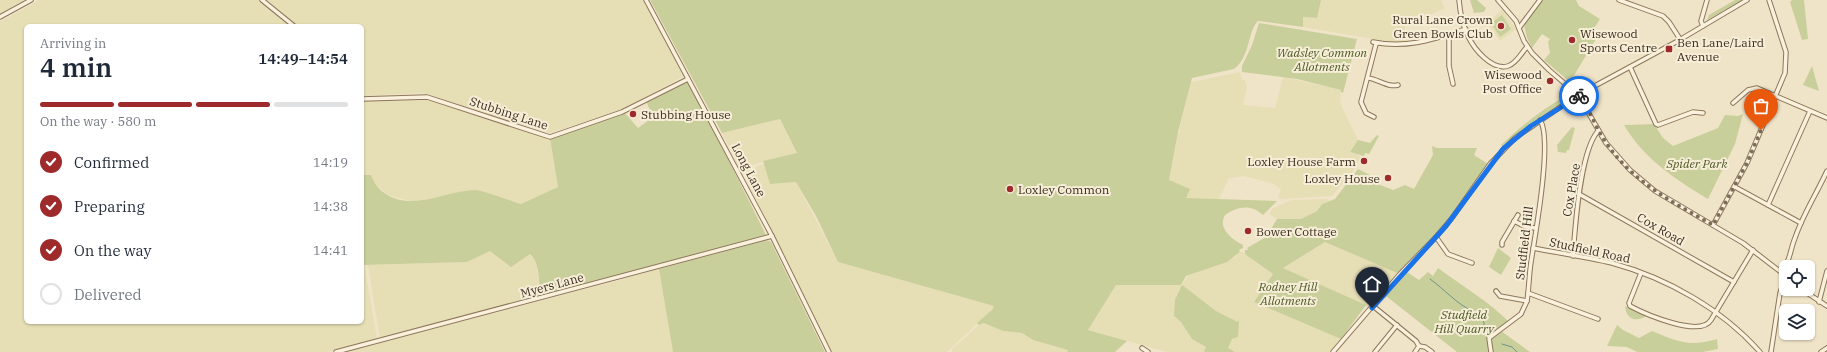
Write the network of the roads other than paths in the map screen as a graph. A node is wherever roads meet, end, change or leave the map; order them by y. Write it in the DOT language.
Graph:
graph roads {
  1 [pos="31,0"];
  2 [pos="262,0"];
  3 [pos="646,0"];
  4 [pos="1459,0"];
  5 [pos="1498,0"];
  6 [pos="1540,0"];
  7 [pos="1619,0"];
  8 [pos="1707,0"];
  9 [pos="1747,0"];
  10 [pos="1769,0"];
  11 [pos="0,18"];
  12 [pos="292,24"];
  13 [pos="1703,26"];
  14 [pos="1519,28"];
  15 [pos="1466,29"];
  16 [pos="1449,35"];
  17 [pos="1680,40"];
  18 [pos="1527,47"];
  19 [pos="1630,68"];
  20 [pos="1368,78"];
  21 [pos="688,79"];
  22 [pos="1453,84"];
  23 [pos="1398,85"];
  24 [pos="1578,95"];
  25 [pos="1776,96"];
  26 [pos="364,99"];
  27 [pos="1733,103"];
  28 [pos="1810,110"];
  29 [pos="1703,112"];
  30 [pos="1374,117"];
  31 [pos="1827,118"];
  32 [pos="1540,120"];
  33 [pos="1598,131"];
  34 [pos="1827,171"];
  35 [pos="1735,187"];
  36 [pos="1579,194"];
  37 [pos="1768,205"];
  38 [pos="1518,215"];
  39 [pos="1514,221"];
  40 [pos="1801,223"];
  41 [pos="1713,225"];
  42 [pos="1536,228"];
  43 [pos="772,236"];
  44 [pos="1436,237"];
  45 [pos="1502,245"];
  46 [pos="1533,248"];
  47 [pos="1753,250"];
  48 [pos="1573,256"];
  49 [pos="1788,260"];
  50 [pos="1472,263"];
  51 [pos="1779,270"];
  52 [pos="1827,271"];
  53 [pos="1641,273"];
  54 [pos="1734,282"];
  55 [pos="1496,291"];
  56 [pos="1528,292"];
  57 [pos="1780,296"];
  58 [pos="1811,296"];
  59 [pos="1527,301"];
  60 [pos="1819,302"];
  61 [pos="1373,306"];
  62 [pos="1827,306"];
  63 [pos="1716,312"];
  64 [pos="1598,319"];
  65 [pos="1398,325"];
  66 [pos="1419,346"];
  67 [pos="1142,348"];
  68 [pos="1827,348"];
  69 [pos="336,352"];
  70 [pos="829,352"];
  71 [pos="1148,352"];
  72 [pos="1333,352"];
  73 [pos="1375,352"];
  74 [pos="1415,352"];
  75 [pos="1432,352"];
  76 [pos="1491,352"];
  77 [pos="1760,352"];
  78 [pos="1771,352"];
  79 [pos="1821,352"];
  1 -- 11 [label="street"];
  2 -- 12 [label="street"];
  3 -- 21 [label="street, Long Lane"];
  4 -- 15 [label="street"];
  5 -- 14 [label="street"];
  6 -- 14 [label="street"];
  7 -- 17 [label="street"];
  8 -- 13 [label="street"];
  9 -- 13 [label="street"];
  10 -- 25 [label="street"];
  13 -- 17 [label="street"];
  14 -- 18 [label="street"];
  15 -- 16 [label="street"];
  15 -- 18 [label="street"];
  16 -- 20 [label="street"];
  16 -- 22 [label="street"];
  17 -- 19 [label="street"];
  18 -- 24 [label="street"];
  19 -- 24 [label="street"];
  19 -- 29 [label="street"];
  20 -- 23 [label="street"];
  20 -- 30 [label="street"];
  21 -- 26 [label="street, Stubbing Lane"];
  21 -- 43 [label="street, Long Lane"];
  24 -- 32 [label="street"];
  24 -- 33 [label="street"];
  25 -- 27 [label="street"];
  25 -- 28 [label="street"];
  25 -- 35 [label="street"];
  28 -- 31 [label="street"];
  28 -- 37 [label="street"];
  32 -- 42 [label="street, Studfield Hill"];
  32 -- 44 [label="street"];
  33 -- 36 [label="street, Cox Place"];
  33 -- 41 [label="street"];
  34 -- 40 [label="street"];
  35 -- 37 [label="street"];
  35 -- 41 [label="street"];
  36 -- 48 [label="street, Cox Place"];
  36 -- 54 [label="street, Cox Road"];
  37 -- 40 [label="street"];
  38 -- 39 [label="street"];
  39 -- 42 [label="street"];
  39 -- 45 [label="street"];
  40 -- 49 [label="street"];
  41 -- 47 [label="street"];
  42 -- 46 [label="street, Studfield Hill"];
  43 -- 69 [label="street, Myers Lane"];
  43 -- 70 [label="street, Long Lane"];
  44 -- 50 [label="street"];
  44 -- 61 [label="street"];
  46 -- 48 [label="street, Studfield Road"];
  46 -- 56 [label="street, Studfield Hill"];
  47 -- 51 [label="street"];
  47 -- 54 [label="street"];
  48 -- 53 [label="street, Studfield Road"];
  52 -- 60 [label="street"];
  53 -- 63 [label="street, Studfield Road"];
  53 -- 63 [label="street"];
  54 -- 63 [label="street"];
  55 -- 59 [label="street"];
  56 -- 59 [label="street, Studfield Hill"];
  56 -- 64 [label="street"];
  57 -- 78 [label="street"];
  58 -- 60 [label="street"];
  59 -- 76 [label="street, Studfield Hill"];
  60 -- 62 [label="street"];
  61 -- 65 [label="street"];
  61 -- 72 [label="street"];
  63 -- 77 [label="street, Studfield Road"];
  65 -- 66 [label="street"];
  65 -- 73 [label="street"];
  66 -- 74 [label="street"];
  66 -- 75 [label="street"];
  67 -- 71 [label="street"];
  68 -- 79 [label="street"];
}
